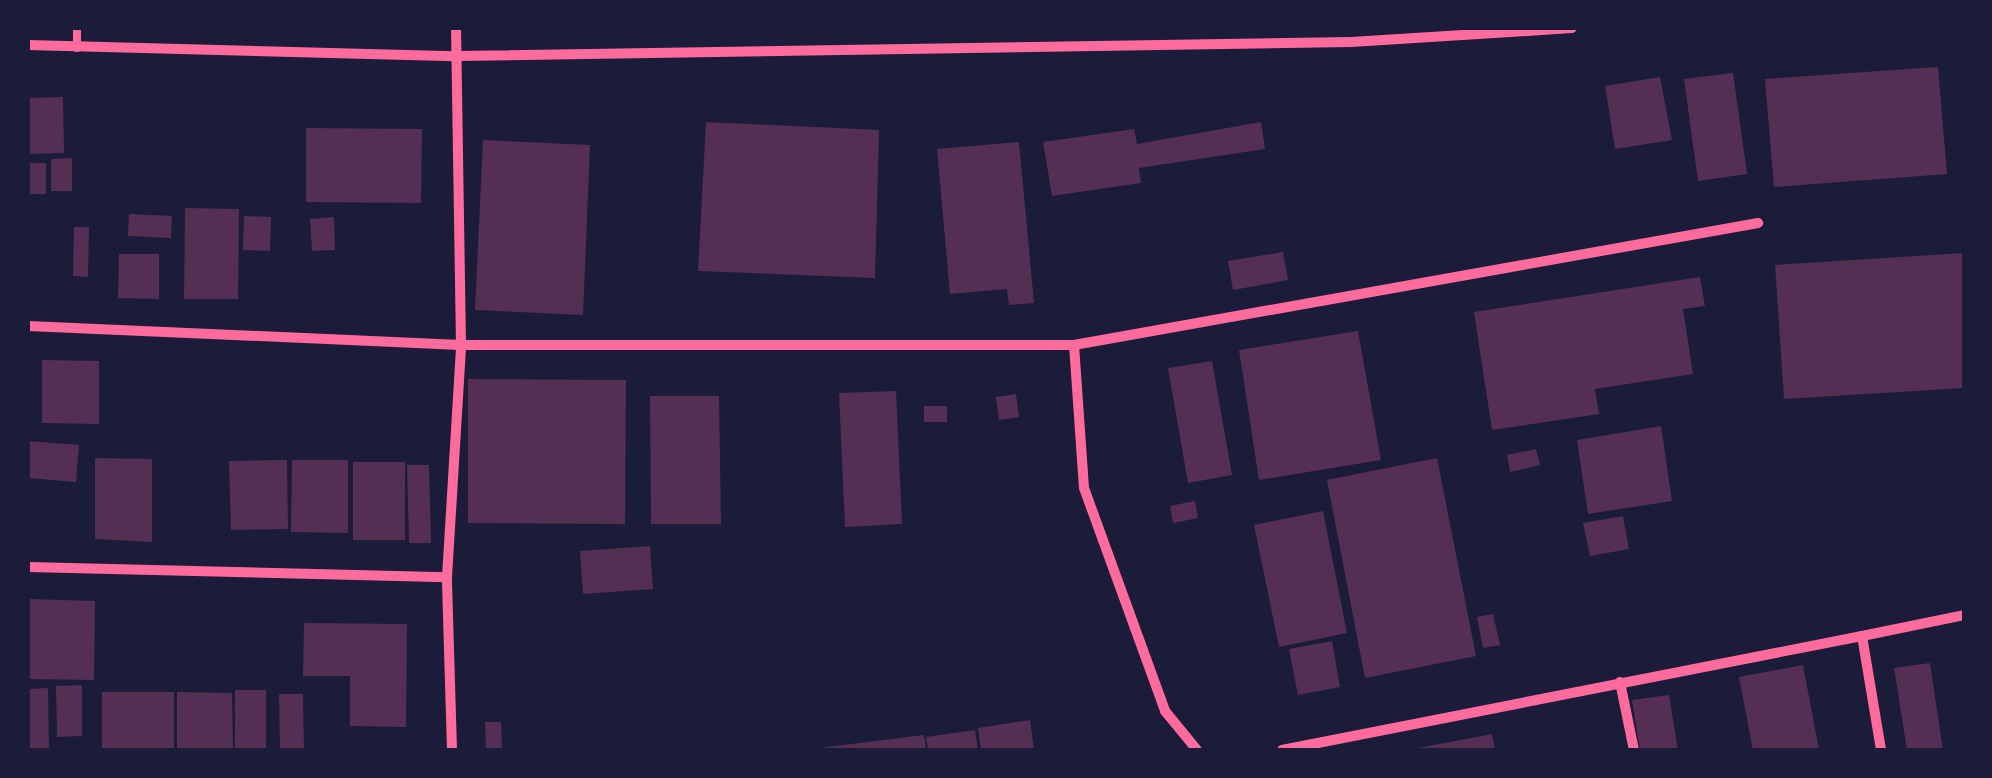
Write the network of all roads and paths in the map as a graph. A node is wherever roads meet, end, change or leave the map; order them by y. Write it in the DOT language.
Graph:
graph roads {
  1 [pos="77,28"];
  2 [pos="456,28"];
  3 [pos="1572,28"];
  4 [pos="28,45"];
  5 [pos="77,48"];
  6 [pos="455,56"];
  7 [pos="1758,223"];
  8 [pos="28,326"];
  9 [pos="460,345"];
  10 [pos="1074,345"];
  11 [pos="28,567"];
  12 [pos="447,577"];
  13 [pos="1964,615"];
  14 [pos="1862,636"];
  15 [pos="1620,682"];
  16 [pos="452,750"];
  17 [pos="1197,750"];
  18 [pos="1282,750"];
  19 [pos="1634,750"];
  20 [pos="1881,750"];
  1 -- 5 [label="lane"];
  2 -- 6 [label="street"];
  3 -- 6 [label="street"];
  4 -- 5 [label="street"];
  5 -- 6 [label="street"];
  6 -- 9 [label="street"];
  7 -- 10 [label="street"];
  8 -- 9 [label="street"];
  9 -- 10 [label="street"];
  9 -- 12 [label="street"];
  10 -- 17 [label="street"];
  11 -- 12 [label="street"];
  12 -- 16 [label="street"];
  13 -- 14 [label="street"];
  14 -- 15 [label="street"];
  14 -- 20 [label="street"];
  15 -- 18 [label="street"];
  15 -- 19 [label="street"];
}
